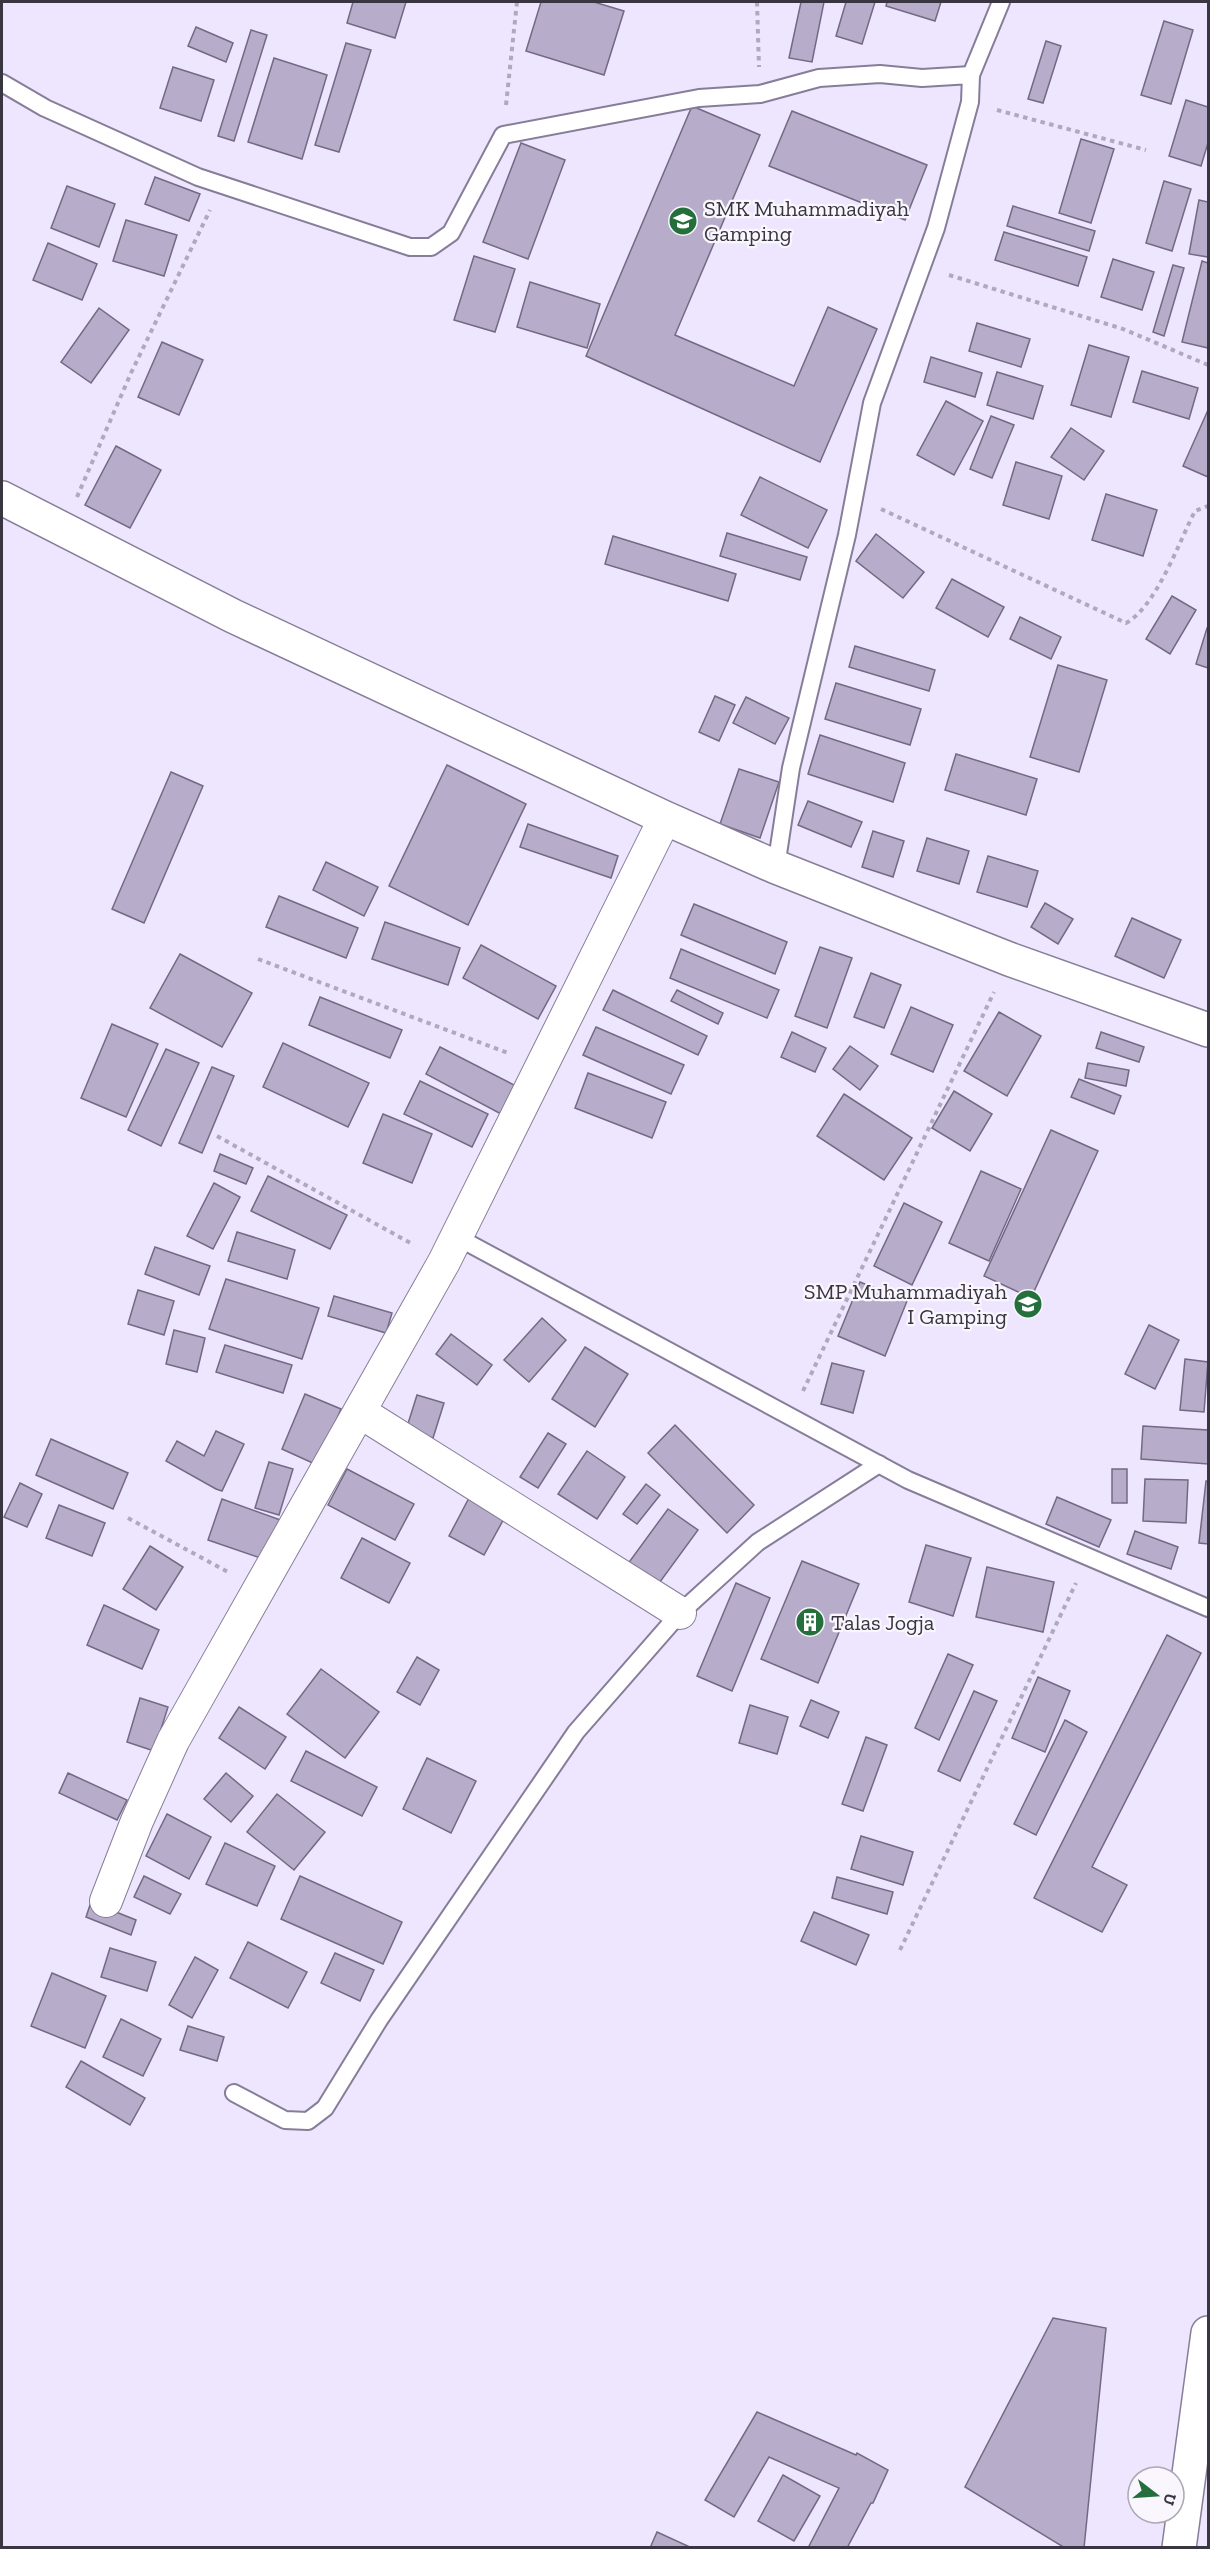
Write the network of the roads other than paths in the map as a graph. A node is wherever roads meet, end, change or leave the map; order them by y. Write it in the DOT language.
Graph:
graph roads {
  1 [pos="1001,2"];
  2 [pos="971,75"];
  3 [pos="2,83"];
  4 [pos="2,498"];
  5 [pos="665,818"];
  6 [pos="776,867"];
  7 [pos="1209,1030"];
  8 [pos="450,1249"];
  9 [pos="360,1412"];
  10 [pos="879,1464"];
  11 [pos="1209,1608"];
  12 [pos="680,1613"];
  13 [pos="106,1901"];
  14 [pos="234,2093"];
  15 [pos="1209,2333"];
  16 [pos="1179,2547"];
  1 -- 2 [label="lane"];
  2 -- 3 [label="lane"];
  2 -- 6 [label="lane"];
  4 -- 5 [label="main road"];
  5 -- 6 [label="main road"];
  5 -- 8 [label="street"];
  6 -- 7 [label="main road"];
  8 -- 9 [label="street"];
  8 -- 10 [label="lane"];
  9 -- 12 [label="street"];
  9 -- 13 [label="street"];
  10 -- 11 [label="lane"];
  10 -- 12 [label="lane"];
  12 -- 14 [label="lane"];
  15 -- 16 [label="main road"];
}
